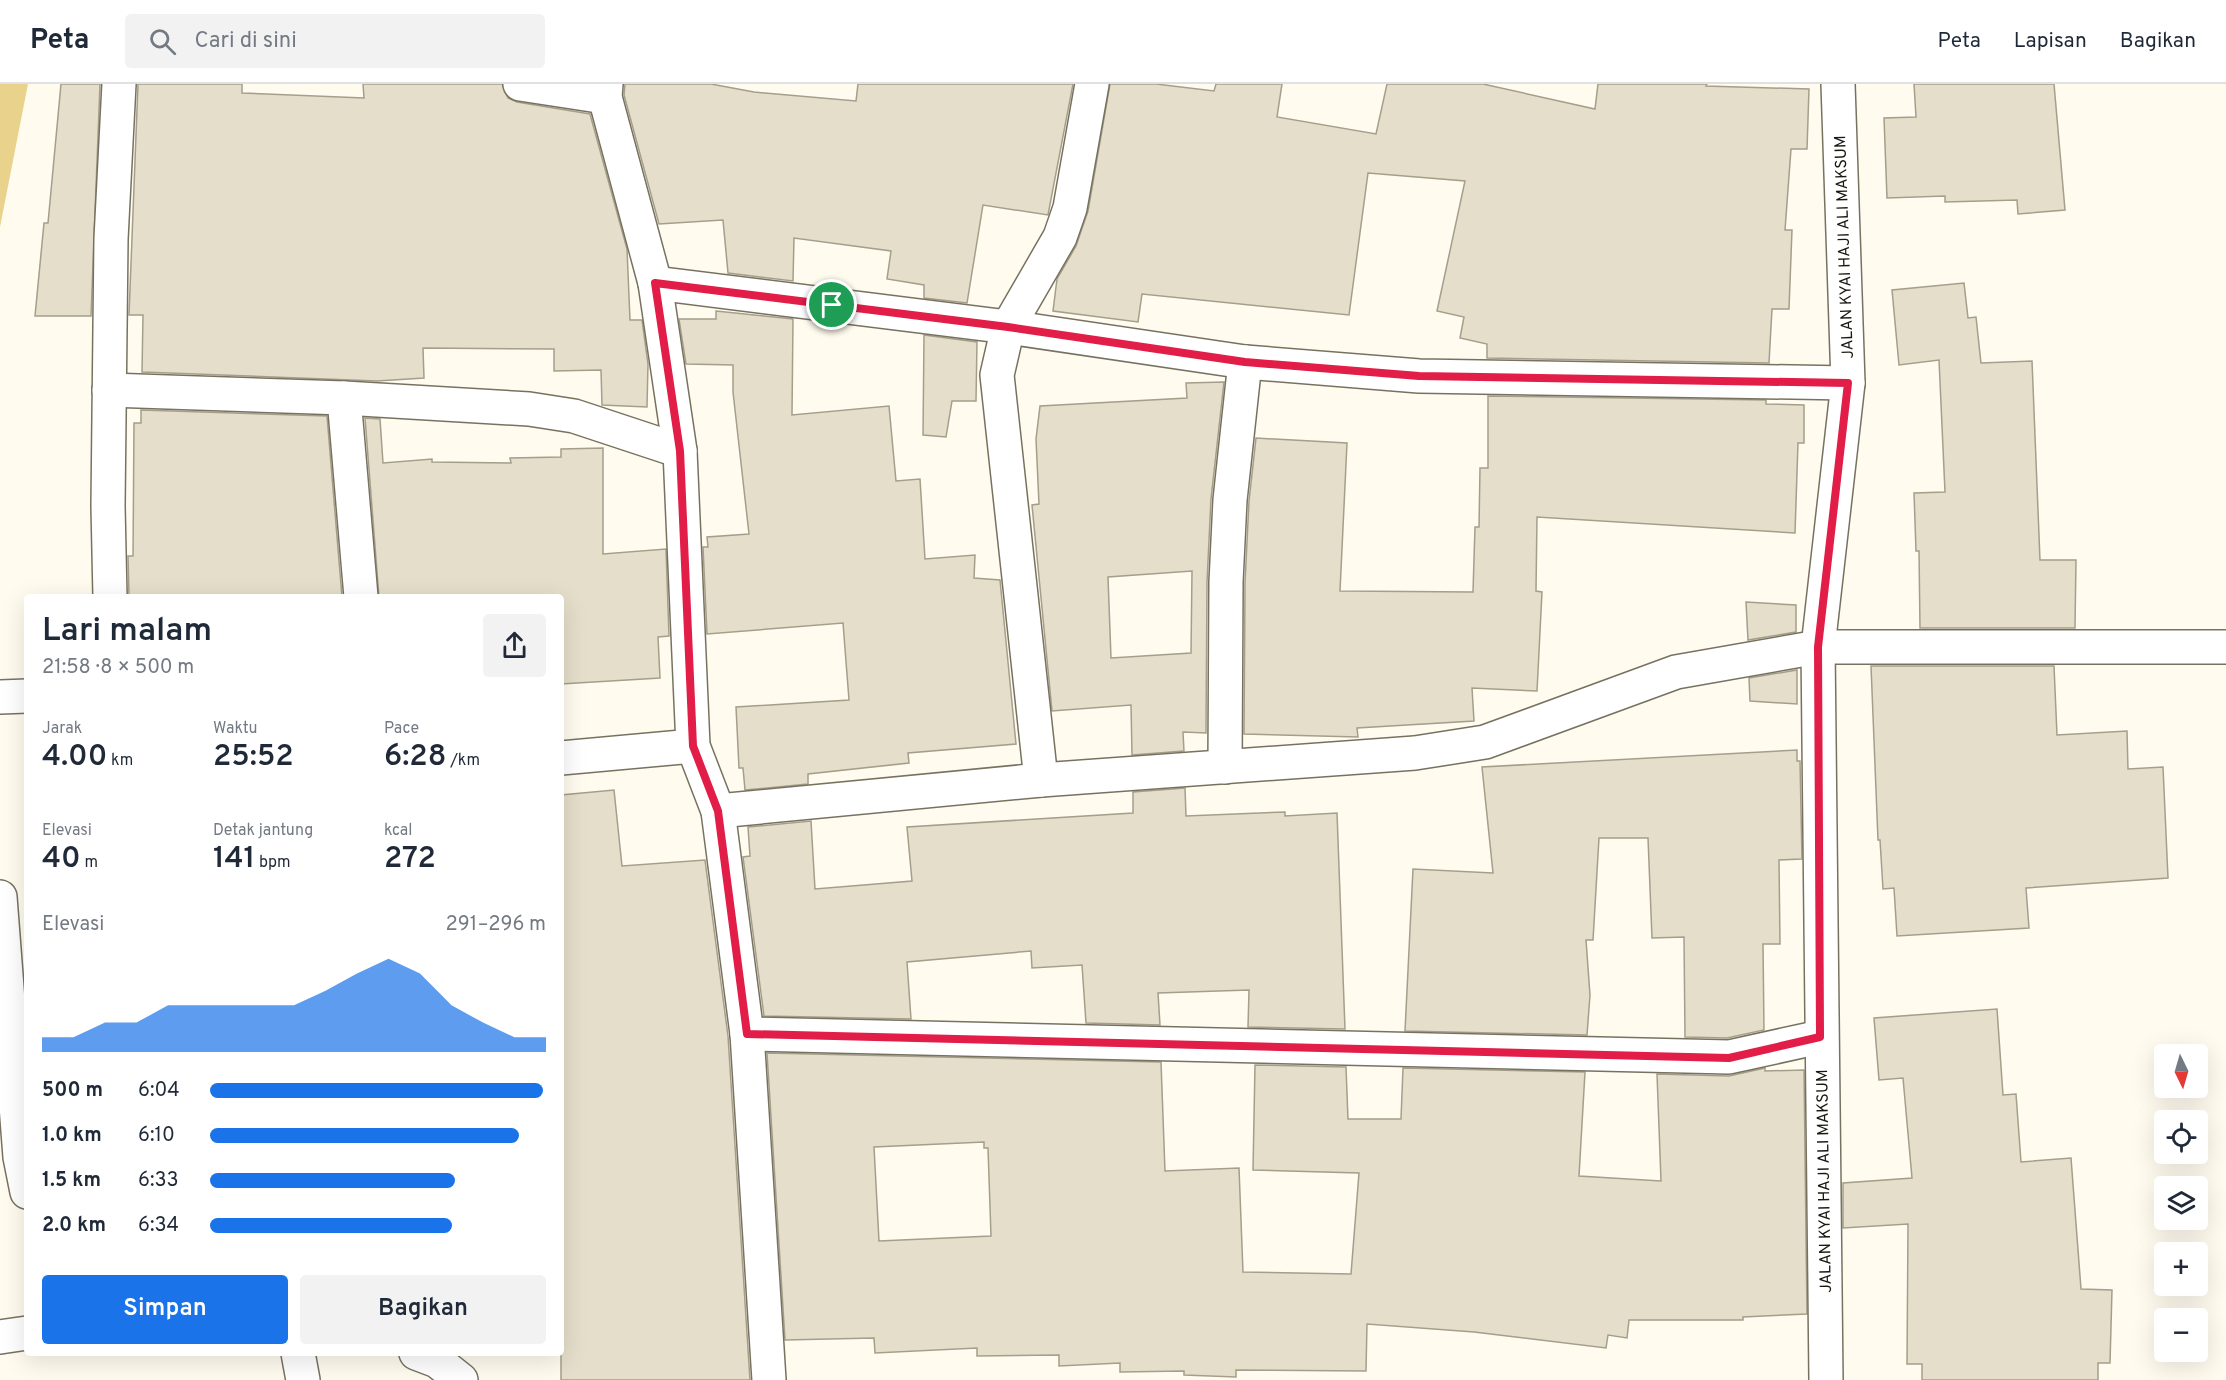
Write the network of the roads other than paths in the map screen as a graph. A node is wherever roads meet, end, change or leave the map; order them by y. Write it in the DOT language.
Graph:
graph roads {
  1 [pos="119,84"];
  2 [pos="520,84"];
  3 [pos="1092,84"];
  4 [pos="1838,84"];
  5 [pos="606,91"];
  6 [pos="655,283"];
  7 [pos="1008,327"];
  8 [pos="1245,362"];
  9 [pos="1848,383"];
  10 [pos="109,390"];
  11 [pos="344,398"];
  12 [pos="680,451"];
  13 [pos="110,594"];
  14 [pos="361,594"];
  15 [pos="1818,647"];
  16 [pos="2226,647"];
  17 [pos="24,696"];
  18 [pos="0,697"];
  19 [pos="693,746"];
  20 [pos="564,758"];
  21 [pos="1225,767"];
  22 [pos="1041,780"];
  23 [pos="718,811"];
  24 [pos="0,897"];
  25 [pos="747,1034"];
  26 [pos="1820,1037"];
  27 [pos="24,1177"];
  28 [pos="24,1333"];
  29 [pos="0,1337"];
  30 [pos="299,1356"];
  31 [pos="426,1356"];
  32 [pos="303,1380"];
  33 [pos="461,1380"];
  34 [pos="768,1380"];
  35 [pos="1826,1380"];
  1 -- 10 [label="street"];
  2 -- 5 [label="street"];
  3 -- 7 [label="street"];
  4 -- 9 [label="street, JALAN KYAI HAJI ALI MAKSUM"];
  5 -- 6 [label="street"];
  6 -- 7 [label="street"];
  6 -- 12 [label="street"];
  7 -- 8 [label="street"];
  7 -- 22 [label="street"];
  8 -- 9 [label="street"];
  8 -- 21 [label="street"];
  9 -- 15 [label="street, JALAN KYAI HAJI ALI MAKSUM"];
  10 -- 11 [label="street"];
  10 -- 13 [label="street"];
  11 -- 12 [label="street"];
  11 -- 14 [label="street"];
  12 -- 19 [label="street"];
  15 -- 16 [label="street"];
  15 -- 21 [label="street"];
  15 -- 26 [label="street, JALAN KYAI HAJI ALI MAKSUM"];
  17 -- 18 [label="street"];
  19 -- 20 [label="street"];
  19 -- 23 [label="street"];
  21 -- 22 [label="street"];
  22 -- 23 [label="street"];
  23 -- 25 [label="street"];
  24 -- 27 [label="street"];
  25 -- 26 [label="street"];
  25 -- 34 [label="street"];
  26 -- 35 [label="street, JALAN KYAI HAJI ALI MAKSUM"];
  28 -- 29 [label="street"];
  30 -- 32 [label="street"];
  31 -- 33 [label="street"];
}
